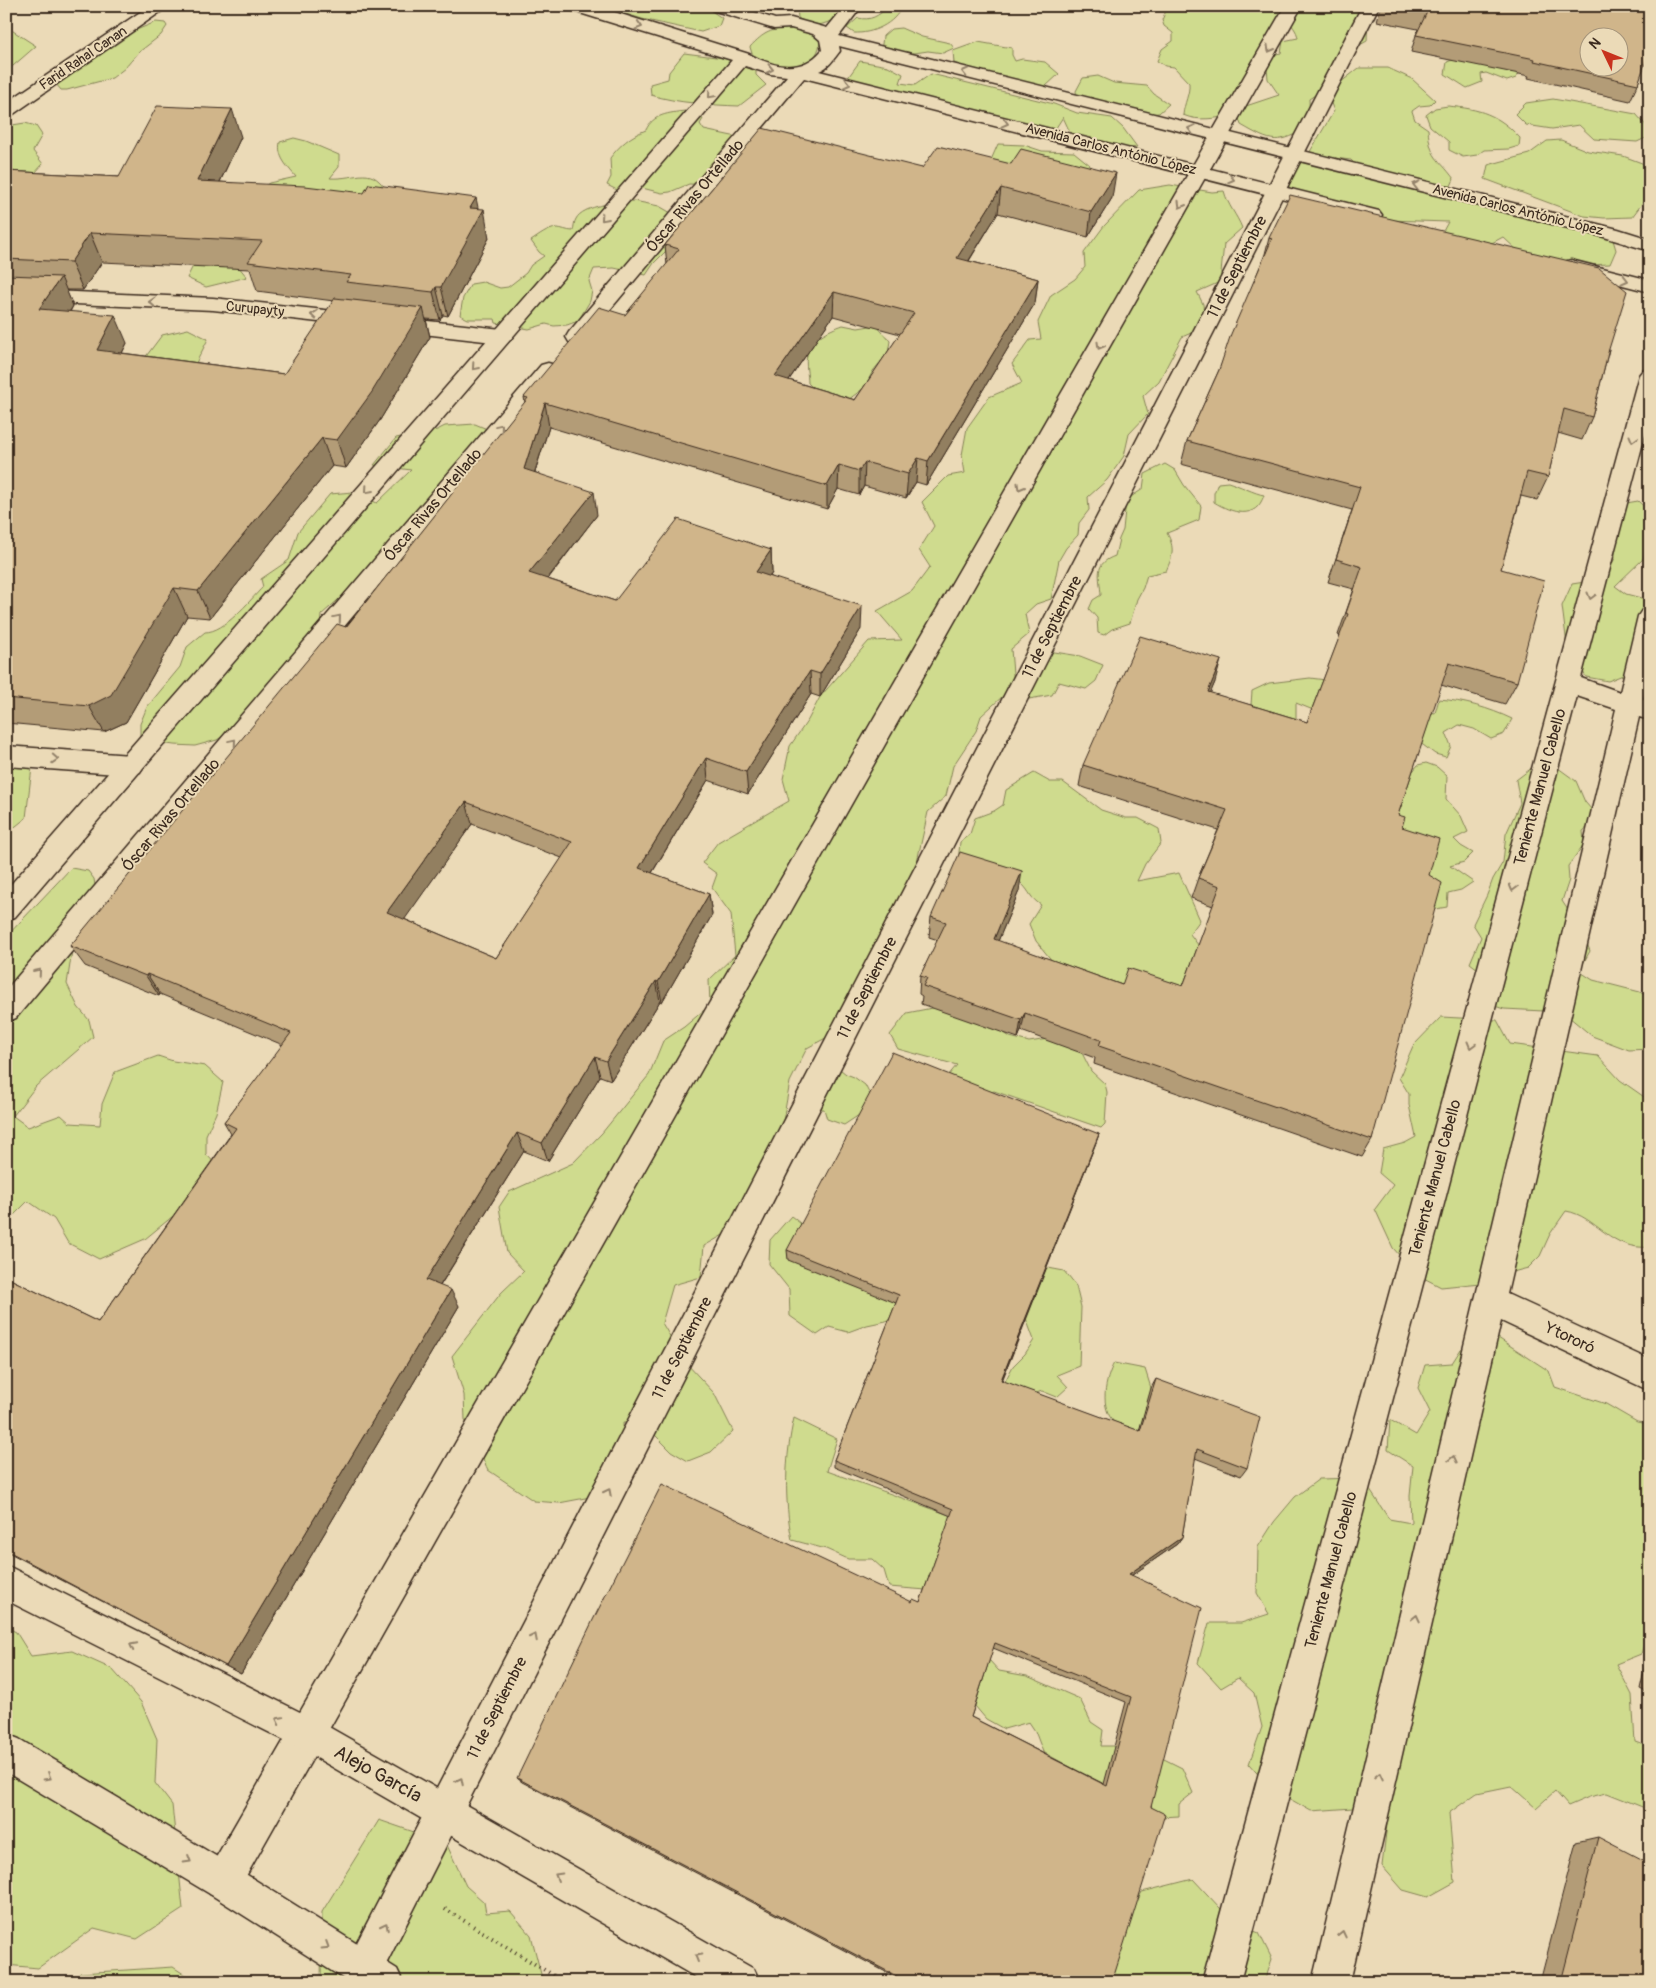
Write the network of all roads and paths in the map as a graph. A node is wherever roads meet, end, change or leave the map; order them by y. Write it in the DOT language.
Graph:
graph roads {
  1 [pos="160,6"];
  2 [pos="576,6"];
  3 [pos="718,6"];
  4 [pos="789,6"];
  5 [pos="854,6"];
  6 [pos="1294,6"];
  7 [pos="1371,6"];
  8 [pos="774,24"];
  9 [pos="828,38"];
  10 [pos="746,45"];
  11 [pos="800,72"];
  12 [pos="6,111"];
  13 [pos="1220,136"];
  14 [pos="1295,155"];
  15 [pos="1200,171"];
  16 [pos="1277,190"];
  17 [pos="1392,220"];
  18 [pos="1650,245"];
  19 [pos="1554,262"];
  20 [pos="1650,286"];
  21 [pos="6,295"];
  22 [pos="502,336"];
  23 [pos="1650,375"];
  24 [pos="1650,616"];
  25 [pos="1567,683"];
  26 [pos="1640,707"];
  27 [pos="6,756"];
  28 [pos="131,765"];
  29 [pos="6,908"];
  30 [pos="6,1010"];
  31 [pos="1490,1301"];
  32 [pos="1650,1376"];
  33 [pos="6,1582"];
  34 [pos="308,1734"];
  35 [pos="6,1752"];
  36 [pos="444,1811"];
  37 [pos="223,1881"];
  38 [pos="406,1886"];
  39 [pos="374,1976"];
  40 [pos="564,1982"];
  41 [pos="740,1982"];
  42 [pos="1222,1982"];
  43 [pos="1331,1982"];
  1 -- 12 [label="street, Farid Rahal Canan"];
  2 -- 10 [label="street, Avenida Carlos António López, one-way"];
  3 -- 8 [label="street, Avenida Carlos António López"];
  4 -- 8 [label="street"];
  5 -- 9 [label="street, Óscar Rivas Ortellado"];
  6 -- 13 [label="street, one-way"];
  7 -- 14 [label="street, 11 de Septiembre"];
  8 -- 9 [label="street, Avenida Carlos António López"];
  8 -- 10 [label="street"];
  9 -- 11 [label="street, Óscar Rivas Ortellado"];
  13 -- 9 [label="street, Avenida Carlos António López, one-way"];
  10 -- 11 [label="street, Avenida Carlos António López, one-way"];
  10 -- 22 [label="street, one-way"];
  11 -- 15 [label="street, Avenida Carlos António López, one-way"];
  30 -- 11 [label="street, Óscar Rivas Ortellado, one-way"];
  13 -- 14 [label="street, Avenida Carlos António López"];
  13 -- 15 [label="street"];
  14 -- 16 [label="street, 11 de Septiembre"];
  18 -- 14 [label="street, Avenida Carlos António López, one-way"];
  15 -- 16 [label="street, Avenida Carlos António López, one-way"];
  15 -- 34 [label="street, one-way"];
  16 -- 17 [label="street, Avenida Carlos António López"];
  36 -- 16 [label="street, 11 de Septiembre, one-way"];
  19 -- 20 [label="street, one-way"];
  22 -- 21 [label="street, Curupayty, one-way"];
  22 -- 28 [label="street, one-way"];
  23 -- 25 [label="street, Teniente Manuel Cabello, one-way"];
  24 -- 26 [label="street"];
  25 -- 26 [label="street"];
  25 -- 42 [label="street, Teniente Manuel Cabello, one-way"];
  26 -- 31 [label="street"];
  27 -- 28 [label="street, one-way"];
  28 -- 29 [label="street"];
  31 -- 32 [label="street, Ytororó"];
  43 -- 31 [label="street, one-way"];
  34 -- 33 [label="street, Alejo García, one-way"];
  34 -- 36 [label="street, Alejo García"];
  34 -- 37 [label="street"];
  35 -- 37 [label="street, one-way"];
  36 -- 38 [label="street, 11 de Septiembre"];
  41 -- 36 [label="street, Alejo García, one-way"];
  37 -- 39 [label="street, one-way"];
  39 -- 38 [label="street, 11 de Septiembre, one-way"];
  38 -- 40 [label="path"];
}
